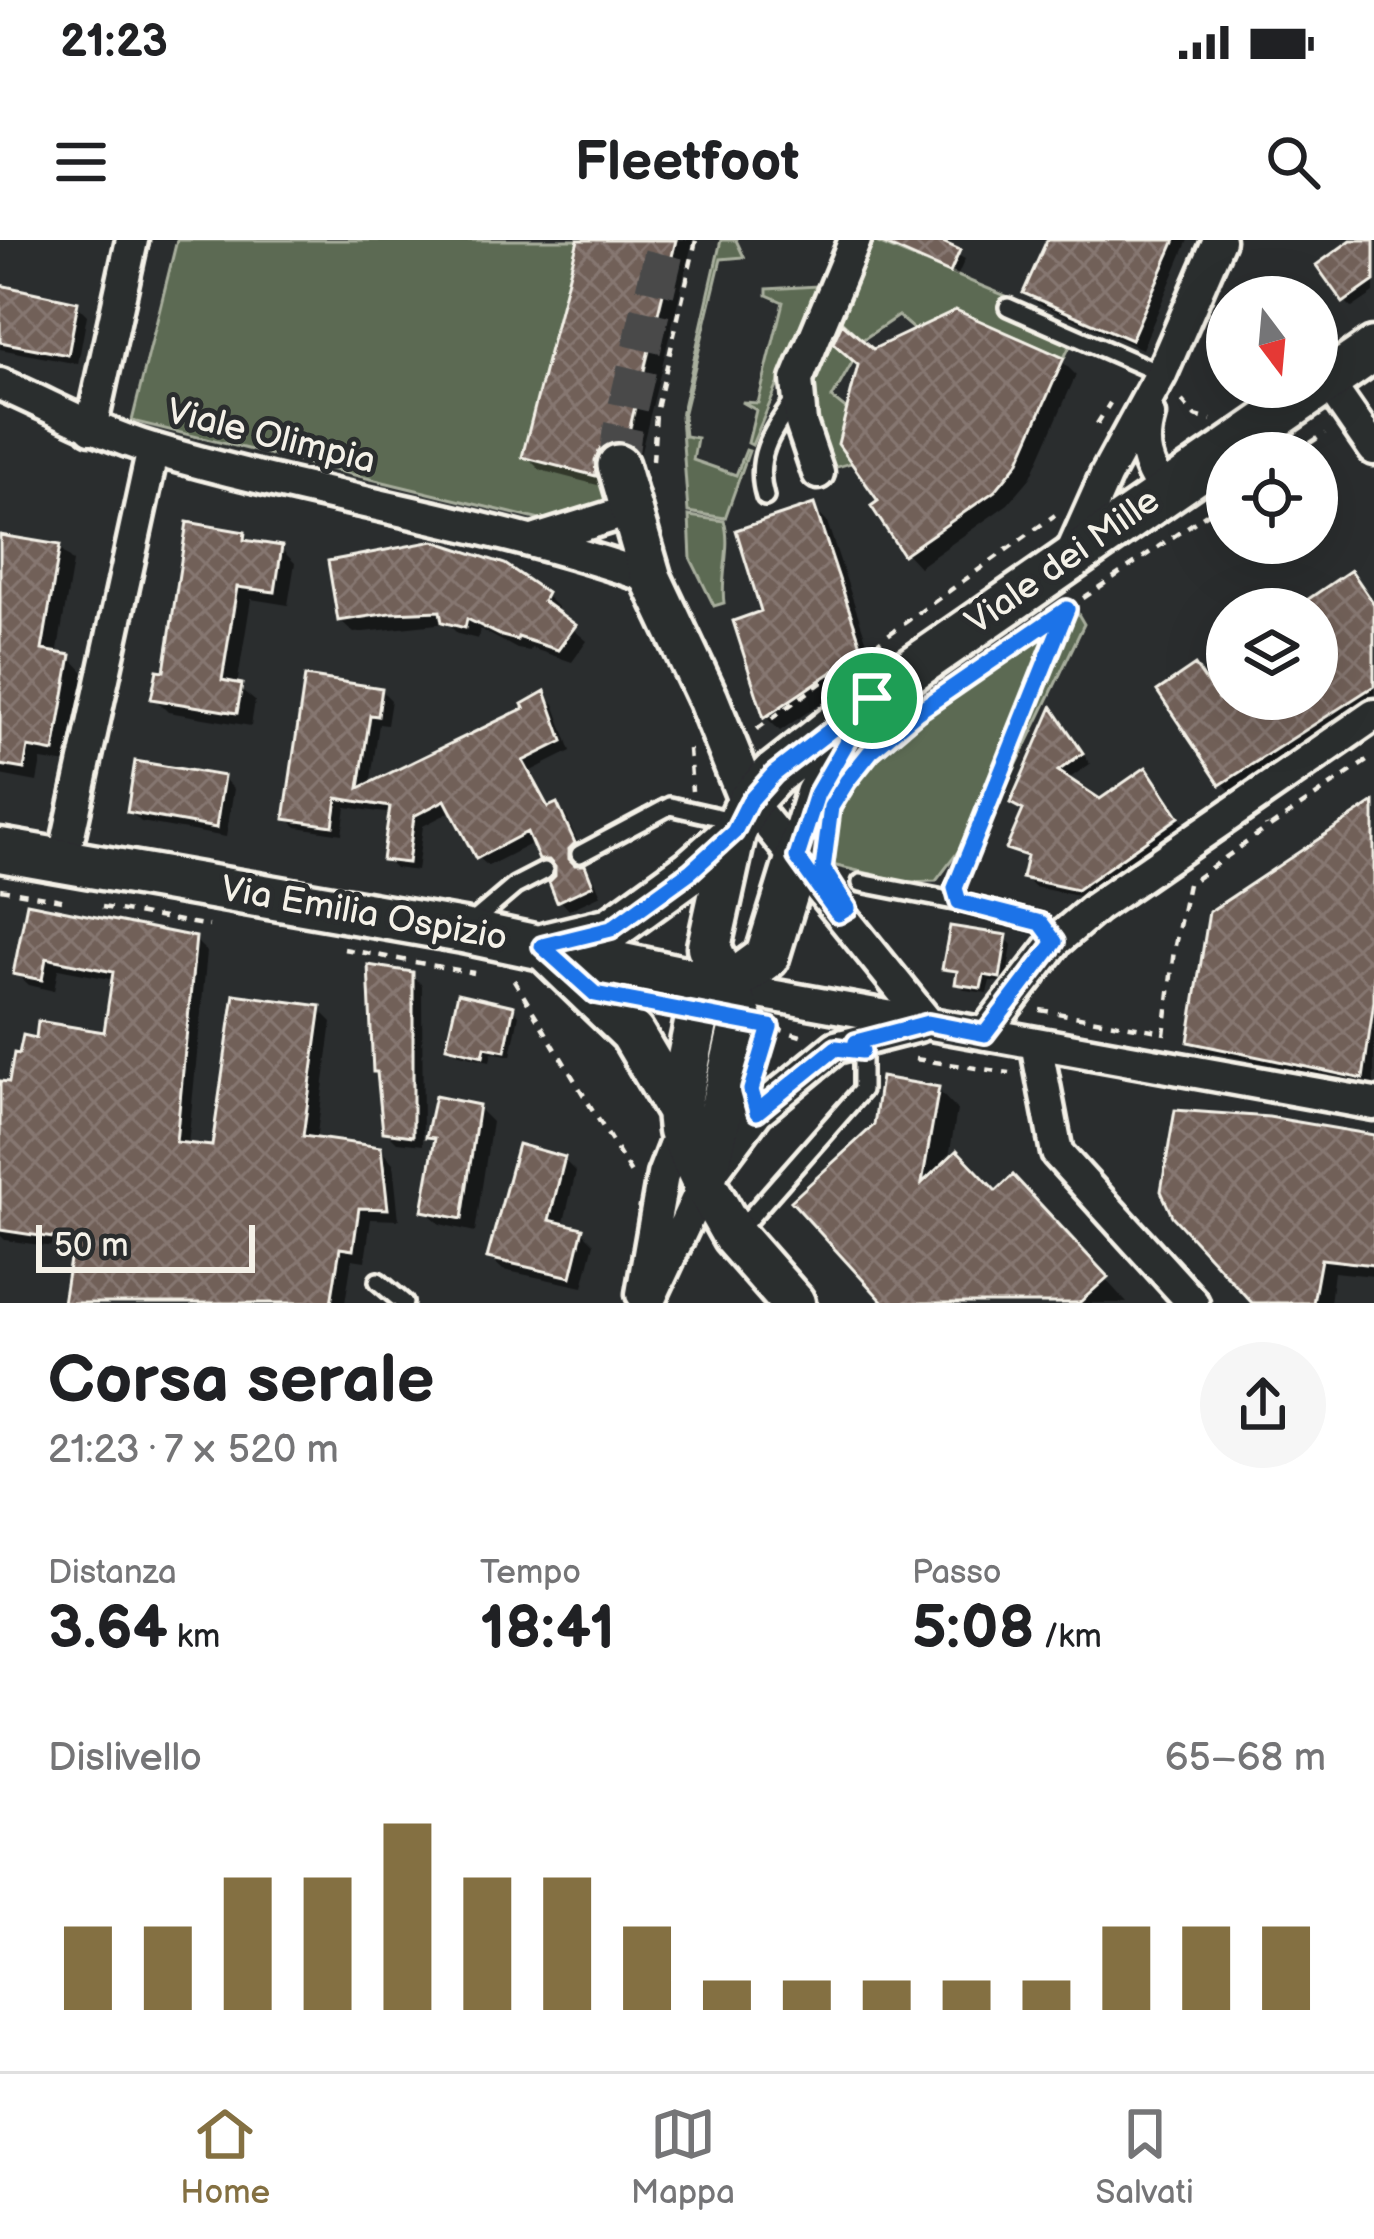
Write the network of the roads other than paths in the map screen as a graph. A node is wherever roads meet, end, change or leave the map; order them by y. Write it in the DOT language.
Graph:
graph roads {
  1 [pos="132,240"];
  2 [pos="855,240"];
  3 [pos="1220,240"];
  4 [pos="1008,307"];
  5 [pos="1374,349"];
  6 [pos="1338,374"];
  7 [pos="1162,378"];
  8 [pos="0,384"];
  9 [pos="796,396"];
  10 [pos="1338,397"];
  11 [pos="1287,408"];
  12 [pos="91,428"];
  13 [pos="153,449"];
  14 [pos="1374,449"];
  15 [pos="635,466"];
  16 [pos="818,473"];
  17 [pos="1163,492"];
  18 [pos="765,497"];
  19 [pos="632,511"];
  20 [pos="533,542"];
  21 [pos="1069,558"];
  22 [pos="651,578"];
  23 [pos="872,698"];
  24 [pos="1374,715"];
  25 [pos="740,819"];
  26 [pos="0,850"];
  27 [pos="580,854"];
  28 [pos="797,857"];
  29 [pos="63,862"];
  30 [pos="544,871"];
  31 [pos="861,883"];
  32 [pos="463,931"];
  33 [pos="1055,942"];
  34 [pos="538,965"];
  35 [pos="725,987"];
  36 [pos="928,1023"];
  37 [pos="985,1034"];
  38 [pos="1036,1042"];
  39 [pos="851,1047"];
  40 [pos="1373,1099"];
  41 [pos="679,1121"];
  42 [pos="704,1183"];
  43 [pos="734,1236"];
  44 [pos="378,1281"];
  45 [pos="404,1303"];
  46 [pos="644,1303"];
  47 [pos="794,1303"];
  48 [pos="1193,1303"];
  1 -- 12 [label="street"];
  2 -- 9 [label="street"];
  3 -- 7 [label="street"];
  4 -- 7 [label="lane"];
  5 -- 6 [label="main road, Viale dei Mille"];
  7 -- 17 [label="street"];
  7 -- 21 [label="street"];
  8 -- 12 [label="street, Viale Olimpia"];
  9 -- 16 [label="street"];
  9 -- 18 [label="lane"];
  10 -- 14 [label="street"];
  11 -- 17 [label="main road, Viale dei Mille"];
  12 -- 13 [label="street, Viale Olimpia"];
  13 -- 20 [label="street, Viale Olimpia"];
  13 -- 29 [label="street"];
  15 -- 19 [label="street"];
  17 -- 21 [label="main road, Viale dei Mille"];
  19 -- 20 [label="street"];
  19 -- 22 [label="street"];
  20 -- 22 [label="street, Viale Olimpia"];
  21 -- 23 [label="main road, Viale dei Mille"];
  22 -- 25 [label="street"];
  23 -- 25 [label="main road, Viale dei Mille"];
  23 -- 28 [label="main road, Viale dei Mille"];
  24 -- 33 [label="street"];
  25 -- 27 [label="lane"];
  25 -- 28 [label="street"];
  25 -- 34 [label="main road, Viale dei Mille"];
  25 -- 35 [label="main road"];
  26 -- 29 [label="main road, Via Emilia Ospizio"];
  28 -- 35 [label="main road, Viale dei Mille"];
  28 -- 36 [label="street"];
  29 -- 32 [label="main road, Via Emilia Ospizio"];
  30 -- 32 [label="lane"];
  31 -- 33 [label="lane"];
  32 -- 34 [label="main road, Via Emilia Ospizio"];
  33 -- 37 [label="street"];
  34 -- 35 [label="main road, Via Emilia Ospizio"];
  34 -- 41 [label="main road"];
  35 -- 36 [label="street"];
  35 -- 41 [label="main road, Viale dei Mille"];
  35 -- 42 [label="main road"];
  36 -- 37 [label="street"];
  36 -- 39 [label="street"];
  37 -- 38 [label="street"];
  38 -- 40 [label="street"];
  38 -- 48 [label="street"];
  39 -- 42 [label="street"];
  39 -- 43 [label="lane"];
  41 -- 42 [label="main road"];
  41 -- 46 [label="street"];
  42 -- 43 [label="main road"];
  42 -- 46 [label="street"];
  43 -- 47 [label="main road"];
  44 -- 45 [label="lane"];
}
